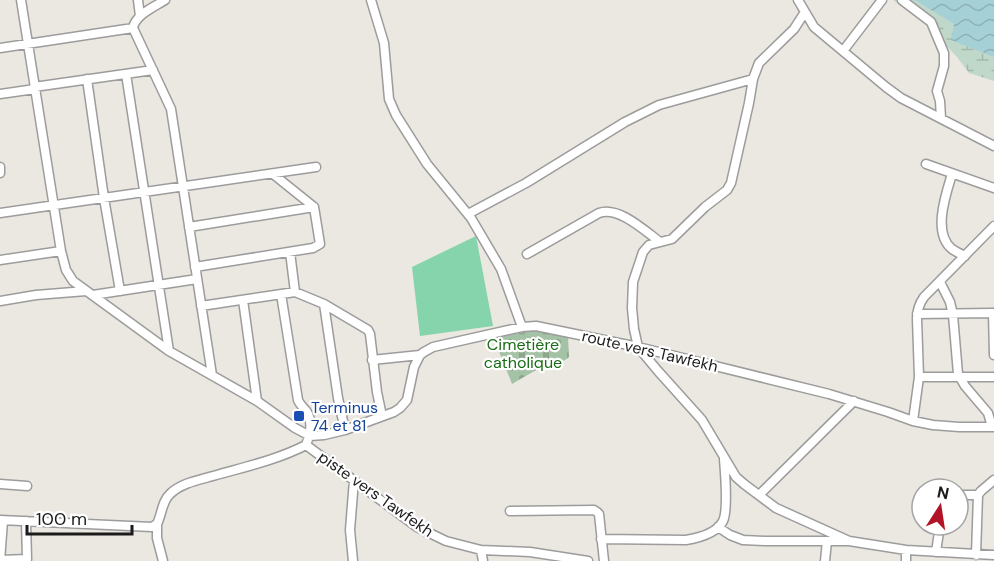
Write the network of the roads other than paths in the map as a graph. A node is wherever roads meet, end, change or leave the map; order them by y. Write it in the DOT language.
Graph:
graph roads {
  1 [pos="21,0"];
  2 [pos="138,0"];
  3 [pos="165,0"];
  4 [pos="371,0"];
  5 [pos="798,0"];
  6 [pos="882,0"];
  7 [pos="902,0"];
  8 [pos="805,12"];
  9 [pos="140,16"];
  10 [pos="133,28"];
  11 [pos="28,44"];
  12 [pos="0,48"];
  13 [pos="843,51"];
  14 [pos="153,70"];
  15 [pos="126,74"];
  16 [pos="87,79"];
  17 [pos="753,79"];
  18 [pos="35,88"];
  19 [pos="0,93"];
  20 [pos="941,118"];
  21 [pos="994,146"];
  22 [pos="926,164"];
  23 [pos="0,167"];
  24 [pos="316,167"];
  25 [pos="0,173"];
  26 [pos="273,174"];
  27 [pos="952,174"];
  28 [pos="183,187"];
  29 [pos="994,188"];
  30 [pos="145,192"];
  31 [pos="104,198"];
  32 [pos="53,206"];
  33 [pos="314,207"];
  34 [pos="0,213"];
  35 [pos="468,214"];
  36 [pos="994,226"];
  37 [pos="189,227"];
  38 [pos="660,242"];
  39 [pos="61,250"];
  40 [pos="290,252"];
  41 [pos="527,254"];
  42 [pos="965,256"];
  43 [pos="0,260"];
  44 [pos="195,267"];
  45 [pos="197,279"];
  46 [pos="939,282"];
  47 [pos="159,285"];
  48 [pos="120,291"];
  49 [pos="295,292"];
  50 [pos="90,293"];
  51 [pos="281,294"];
  52 [pos="243,300"];
  53 [pos="0,302"];
  54 [pos="324,304"];
  55 [pos="201,306"];
  56 [pos="917,314"];
  57 [pos="953,315"];
  58 [pos="522,327"];
  59 [pos="638,347"];
  60 [pos="169,351"];
  61 [pos="420,355"];
  62 [pos="994,355"];
  63 [pos="372,360"];
  64 [pos="212,375"];
  65 [pos="919,377"];
  66 [pos="960,377"];
  67 [pos="994,377"];
  68 [pos="257,400"];
  69 [pos="854,401"];
  70 [pos="382,416"];
  71 [pos="913,421"];
  72 [pos="993,427"];
  73 [pos="345,430"];
  74 [pos="310,436"];
  75 [pos="306,446"];
  76 [pos="724,458"];
  77 [pos="354,480"];
  78 [pos="994,480"];
  79 [pos="0,484"];
  80 [pos="27,486"];
  81 [pos="759,495"];
  82 [pos="970,495"];
  83 [pos="978,495"];
  84 [pos="510,511"];
  85 [pos="2,521"];
  86 [pos="26,521"];
  87 [pos="158,524"];
  88 [pos="718,527"];
  89 [pos="938,537"];
  90 [pos="601,539"];
  91 [pos="827,541"];
  92 [pos="849,541"];
  93 [pos="481,550"];
  94 [pos="906,550"];
  95 [pos="936,552"];
  96 [pos="976,555"];
  97 [pos="994,555"];
  98 [pos="0,561"];
  99 [pos="163,561"];
  100 [pos="353,561"];
  101 [pos="483,561"];
  102 [pos="588,561"];
  103 [pos="604,561"];
  104 [pos="825,561"];
  105 [pos="906,561"];
  1 -- 11 [label="street"];
  2 -- 9 [label="street"];
  3 -- 9 [label="street"];
  4 -- 35 [label="street"];
  5 -- 8 [label="street"];
  6 -- 13 [label="street"];
  7 -- 20 [label="street"];
  8 -- 13 [label="street"];
  8 -- 17 [label="street"];
  9 -- 10 [label="street"];
  10 -- 11 [label="street"];
  10 -- 14 [label="street"];
  11 -- 12 [label="street"];
  11 -- 18 [label="street"];
  13 -- 20 [label="street"];
  14 -- 15 [label="street"];
  14 -- 28 [label="street"];
  15 -- 16 [label="street"];
  15 -- 30 [label="street"];
  16 -- 18 [label="street"];
  16 -- 31 [label="street"];
  17 -- 35 [label="street"];
  17 -- 38 [label="street"];
  18 -- 19 [label="street"];
  18 -- 32 [label="street"];
  20 -- 21 [label="street"];
  22 -- 27 [label="street"];
  23 -- 25 [label="street"];
  24 -- 26 [label="street"];
  26 -- 28 [label="street"];
  26 -- 33 [label="street"];
  27 -- 29 [label="street"];
  27 -- 42 [label="street"];
  28 -- 30 [label="street"];
  28 -- 37 [label="street"];
  30 -- 31 [label="street"];
  30 -- 47 [label="street"];
  31 -- 32 [label="street"];
  31 -- 48 [label="street"];
  32 -- 34 [label="street"];
  32 -- 39 [label="street"];
  33 -- 37 [label="street"];
  33 -- 40 [label="street"];
  35 -- 58 [label="street"];
  36 -- 42 [label="street"];
  37 -- 44 [label="street"];
  38 -- 41 [label="street"];
  38 -- 59 [label="street"];
  39 -- 43 [label="street"];
  39 -- 50 [label="street"];
  40 -- 44 [label="street"];
  40 -- 49 [label="street"];
  42 -- 46 [label="street"];
  44 -- 45 [label="street"];
  45 -- 47 [label="street"];
  45 -- 55 [label="street"];
  46 -- 56 [label="street"];
  46 -- 57 [label="street"];
  47 -- 48 [label="street"];
  47 -- 60 [label="street"];
  48 -- 50 [label="street"];
  49 -- 51 [label="street"];
  49 -- 54 [label="street"];
  50 -- 53 [label="street"];
  50 -- 60 [label="street"];
  51 -- 52 [label="street"];
  51 -- 74 [label="street"];
  52 -- 55 [label="street"];
  52 -- 68 [label="street"];
  54 -- 63 [label="street"];
  54 -- 73 [label="street"];
  55 -- 64 [label="street"];
  56 -- 57 [label="street"];
  56 -- 65 [label="street"];
  57 -- 62 [label="street"];
  57 -- 66 [label="street"];
  58 -- 59 [label="street, route vers Tawfekh"];
  58 -- 61 [label="street, route vers Tawfekh"];
  59 -- 69 [label="street, route vers Tawfekh"];
  59 -- 76 [label="street"];
  60 -- 64 [label="street"];
  61 -- 63 [label="street, route vers Tawfekh"];
  61 -- 70 [label="street"];
  63 -- 70 [label="street"];
  64 -- 68 [label="street"];
  65 -- 66 [label="street"];
  65 -- 71 [label="street"];
  66 -- 67 [label="street"];
  66 -- 72 [label="street"];
  68 -- 74 [label="street"];
  69 -- 71 [label="street, route vers Tawfekh"];
  69 -- 81 [label="street"];
  70 -- 73 [label="street"];
  71 -- 72 [label="street, route vers Tawfekh"];
  73 -- 74 [label="street"];
  74 -- 75 [label="street"];
  75 -- 77 [label="street, piste vers Tawfekh"];
  75 -- 87 [label="street"];
  76 -- 81 [label="street"];
  76 -- 88 [label="street"];
  77 -- 93 [label="street, piste vers Tawfekh"];
  77 -- 100 [label="street"];
  78 -- 83 [label="street"];
  79 -- 80 [label="street"];
  81 -- 92 [label="street"];
  82 -- 83 [label="street"];
  83 -- 96 [label="street"];
  84 -- 90 [label="street"];
  85 -- 86 [label="street"];
  85 -- 98 [label="street"];
  86 -- 87 [label="street"];
  86 -- 98 [label="street"];
  87 -- 99 [label="street"];
  88 -- 90 [label="street"];
  88 -- 91 [label="street"];
  89 -- 95 [label="street"];
  90 -- 103 [label="street"];
  91 -- 92 [label="street"];
  91 -- 104 [label="street"];
  92 -- 94 [label="street"];
  93 -- 101 [label="street"];
  93 -- 102 [label="street, piste vers Tawfekh"];
  94 -- 95 [label="street"];
  94 -- 105 [label="street"];
  95 -- 96 [label="street"];
  96 -- 97 [label="street"];
}
